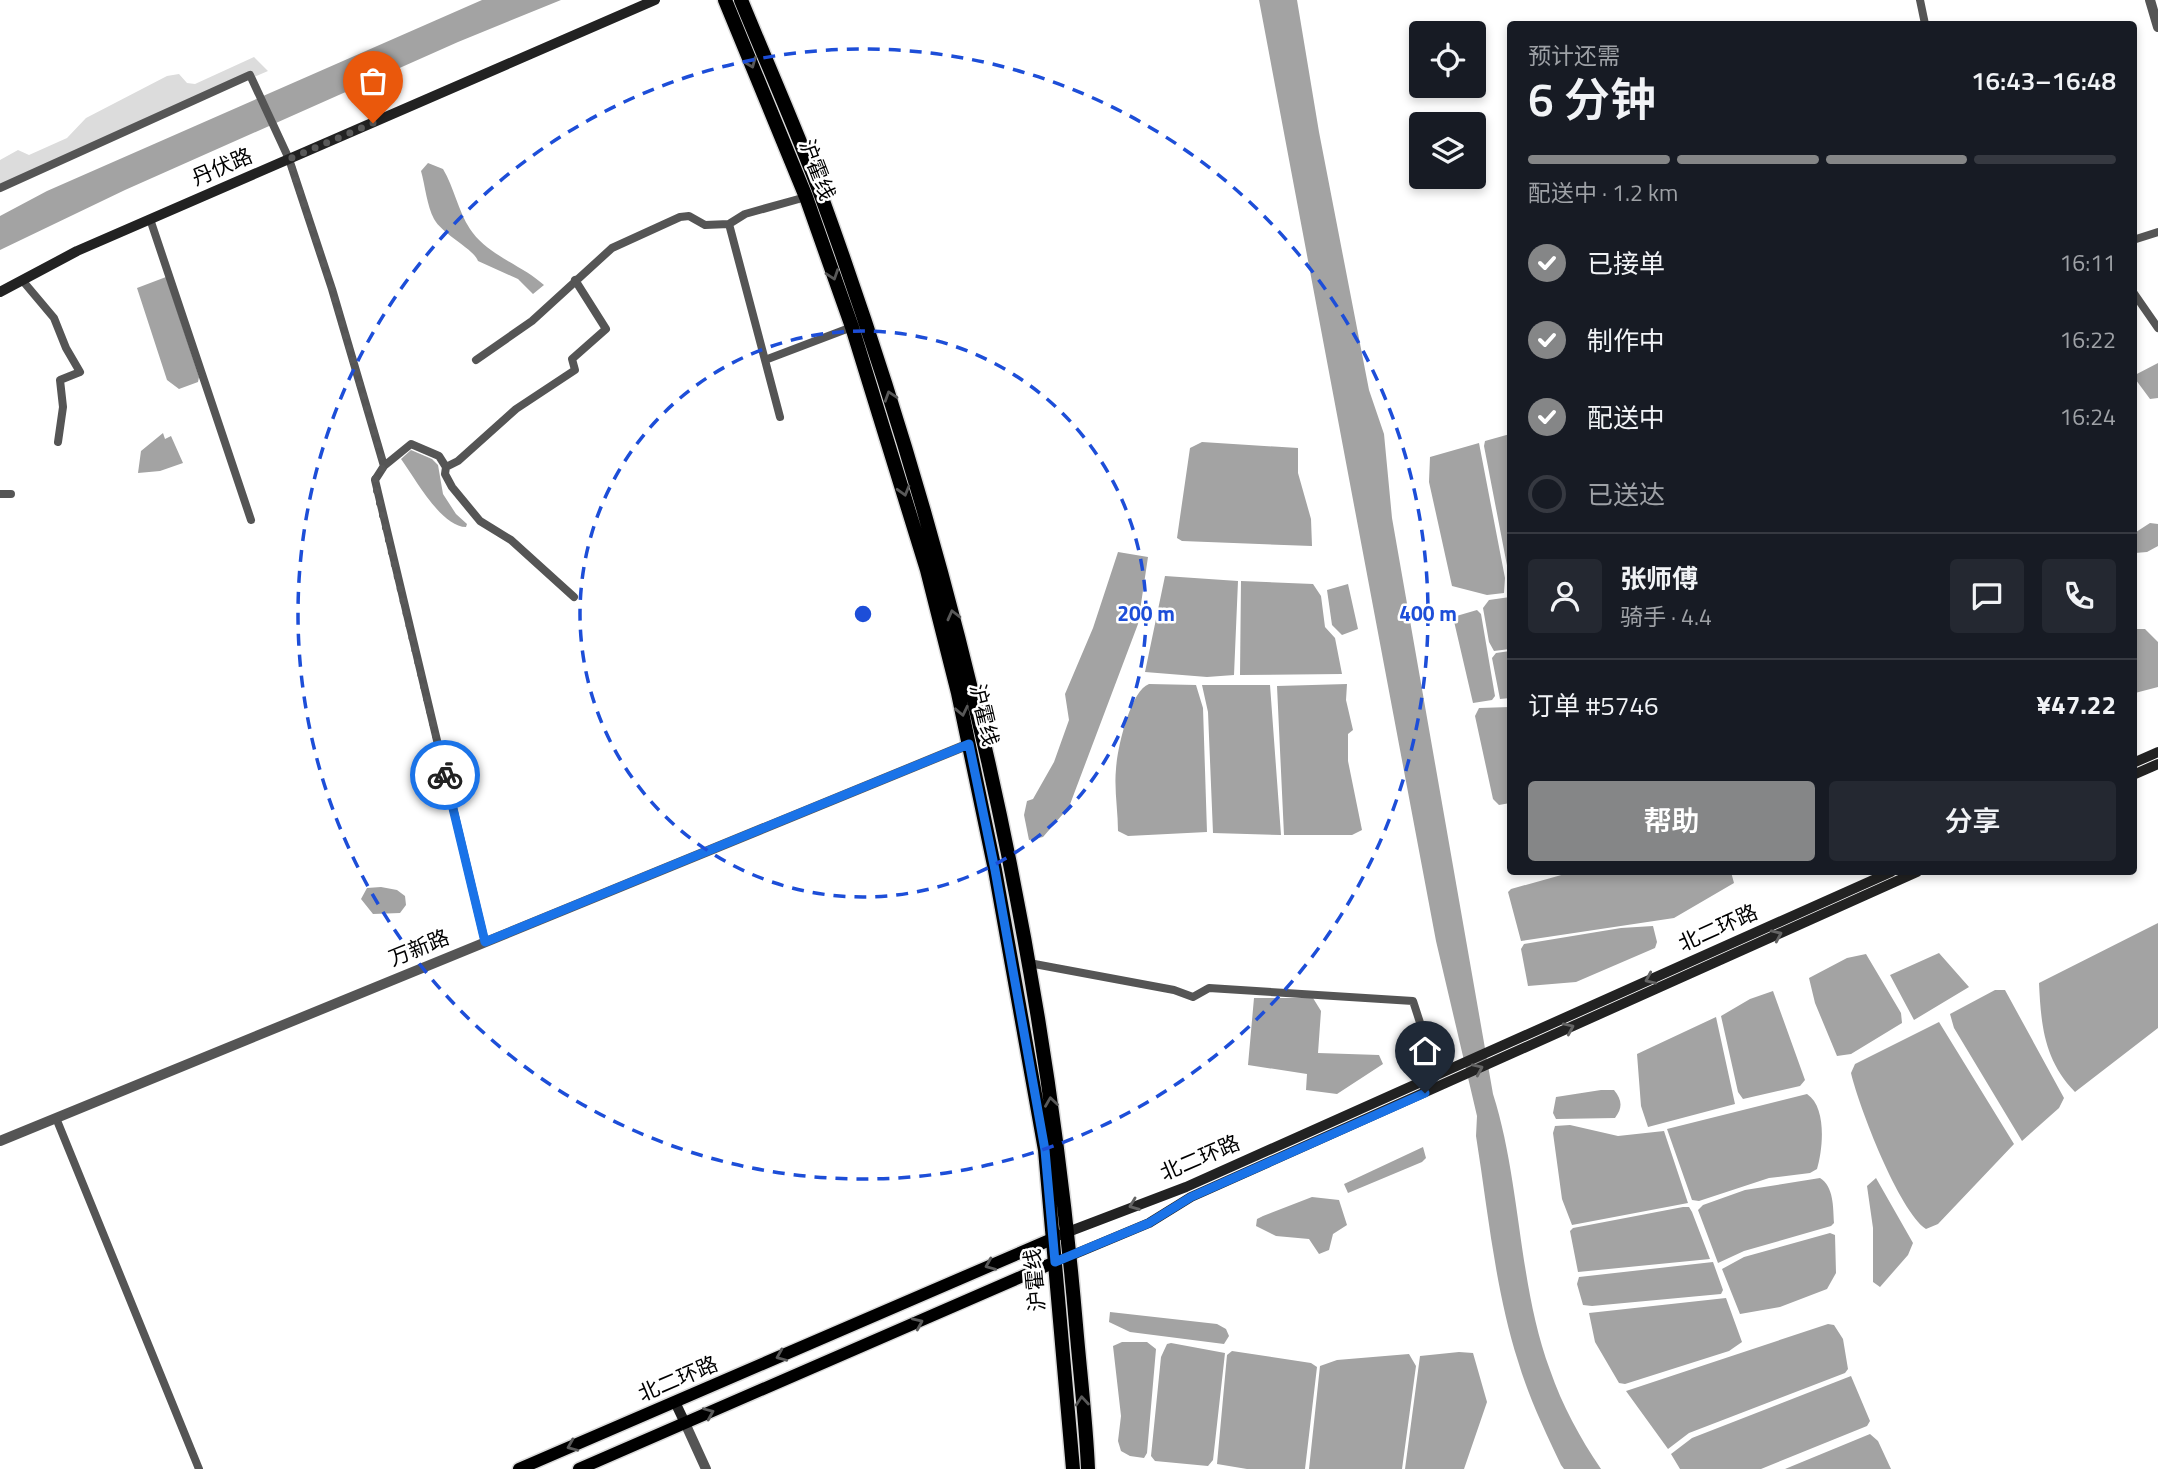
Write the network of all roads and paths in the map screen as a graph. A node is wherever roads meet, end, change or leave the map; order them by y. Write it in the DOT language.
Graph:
graph roads {
  1 [pos="655,0"];
  2 [pos="725,0"];
  3 [pos="741,0"];
  4 [pos="1920,0"];
  5 [pos="2150,0"];
  6 [pos="1924,21"];
  7 [pos="2158,27"];
  8 [pos="289,159"];
  9 [pos="0,188"];
  10 [pos="813,195"];
  11 [pos="150,219"];
  12 [pos="729,224"];
  13 [pos="2158,232"];
  14 [pos="2137,239"];
  15 [pos="22,280"];
  16 [pos="575,280"];
  17 [pos="0,292"];
  18 [pos="2137,298"];
  19 [pos="852,327"];
  20 [pos="2158,328"];
  21 [pos="476,360"];
  22 [pos="765,360"];
  23 [pos="780,417"];
  24 [pos="58,442"];
  25 [pos="384,466"];
  26 [pos="446,467"];
  27 [pos="0,494"];
  28 [pos="11,494"];
  29 [pos="251,520"];
  30 [pos="574,597"];
  31 [pos="969,744"];
  32 [pos="2158,752"];
  33 [pos="2137,761"];
  34 [pos="2158,764"];
  35 [pos="2137,773"];
  36 [pos="1884,875"];
  37 [pos="1910,875"];
  38 [pos="485,942"];
  39 [pos="1029,962"];
  40 [pos="1505,1050"];
  41 [pos="1443,1076"];
  42 [pos="56,1118"];
  43 [pos="0,1141"];
  44 [pos="1068,1232"];
  45 [pos="1052,1239"];
  46 [pos="1070,1256"];
  47 [pos="1055,1262"];
  48 [pos="675,1402"];
  49 [pos="685,1423"];
  50 [pos="199,1469"];
  51 [pos="519,1469"];
  52 [pos="579,1469"];
  53 [pos="706,1469"];
  54 [pos="1073,1469"];
  55 [pos="1088,1469"];
  1 -- 8 [label="main road, 丹伏路"];
  2 -- 10 [label="highway, 沪霍线, one-way"];
  3 -- 10 [label="highway, 沪霍线"];
  4 -- 6 [label="street"];
  5 -- 7 [label="street"];
  8 -- 9 [label="street"];
  8 -- 11 [label="main road, 丹伏路"];
  8 -- 25 [label="street"];
  10 -- 12 [label="street"];
  10 -- 19 [label="highway, 沪霍线, one-way"];
  39 -- 10 [label="highway, 沪霍线, one-way"];
  11 -- 15 [label="main road, 丹伏路"];
  11 -- 29 [label="street"];
  12 -- 16 [label="street"];
  12 -- 22 [label="street"];
  13 -- 14 [label="street"];
  15 -- 17 [label="main road, 丹伏路"];
  15 -- 24 [label="street"];
  16 -- 21 [label="street"];
  16 -- 26 [label="street"];
  18 -- 20 [label="street"];
  19 -- 22 [label="street"];
  19 -- 31 [label="highway, 沪霍线, one-way"];
  22 -- 23 [label="street"];
  25 -- 26 [label="street"];
  25 -- 38 [label="street"];
  26 -- 30 [label="street"];
  27 -- 28 [label="street"];
  31 -- 38 [label="street, 万新路"];
  31 -- 45 [label="highway, 沪霍线"];
  32 -- 33 [label="main road"];
  34 -- 35 [label="main road"];
  36 -- 40 [label="main road, 北二环路, one-way"];
  40 -- 37 [label="main road, 北二环路, one-way"];
  38 -- 42 [label="street, 万新路"];
  39 -- 41 [label="street"];
  44 -- 39 [label="highway, 沪霍线, one-way"];
  40 -- 41 [label="main road, 北二环路"];
  41 -- 44 [label="main road, 北二环路, one-way"];
  41 -- 46 [label="main road, 北二环路"];
  42 -- 43 [label="street, 万新路"];
  42 -- 50 [label="street"];
  44 -- 45 [label="main road, 北二环路"];
  44 -- 46 [label="highway, 沪霍线"];
  45 -- 47 [label="highway, 沪霍线"];
  45 -- 48 [label="main road, 北二环路, one-way"];
  46 -- 47 [label="main road, 北二环路"];
  55 -- 46 [label="highway, 沪霍线, one-way"];
  49 -- 47 [label="main road, 北二环路, one-way"];
  47 -- 54 [label="highway, 沪霍线"];
  48 -- 49 [label="main road"];
  48 -- 51 [label="main road, 北二环路, one-way"];
  49 -- 52 [label="main road, 北二环路"];
  49 -- 53 [label="street"];
}
